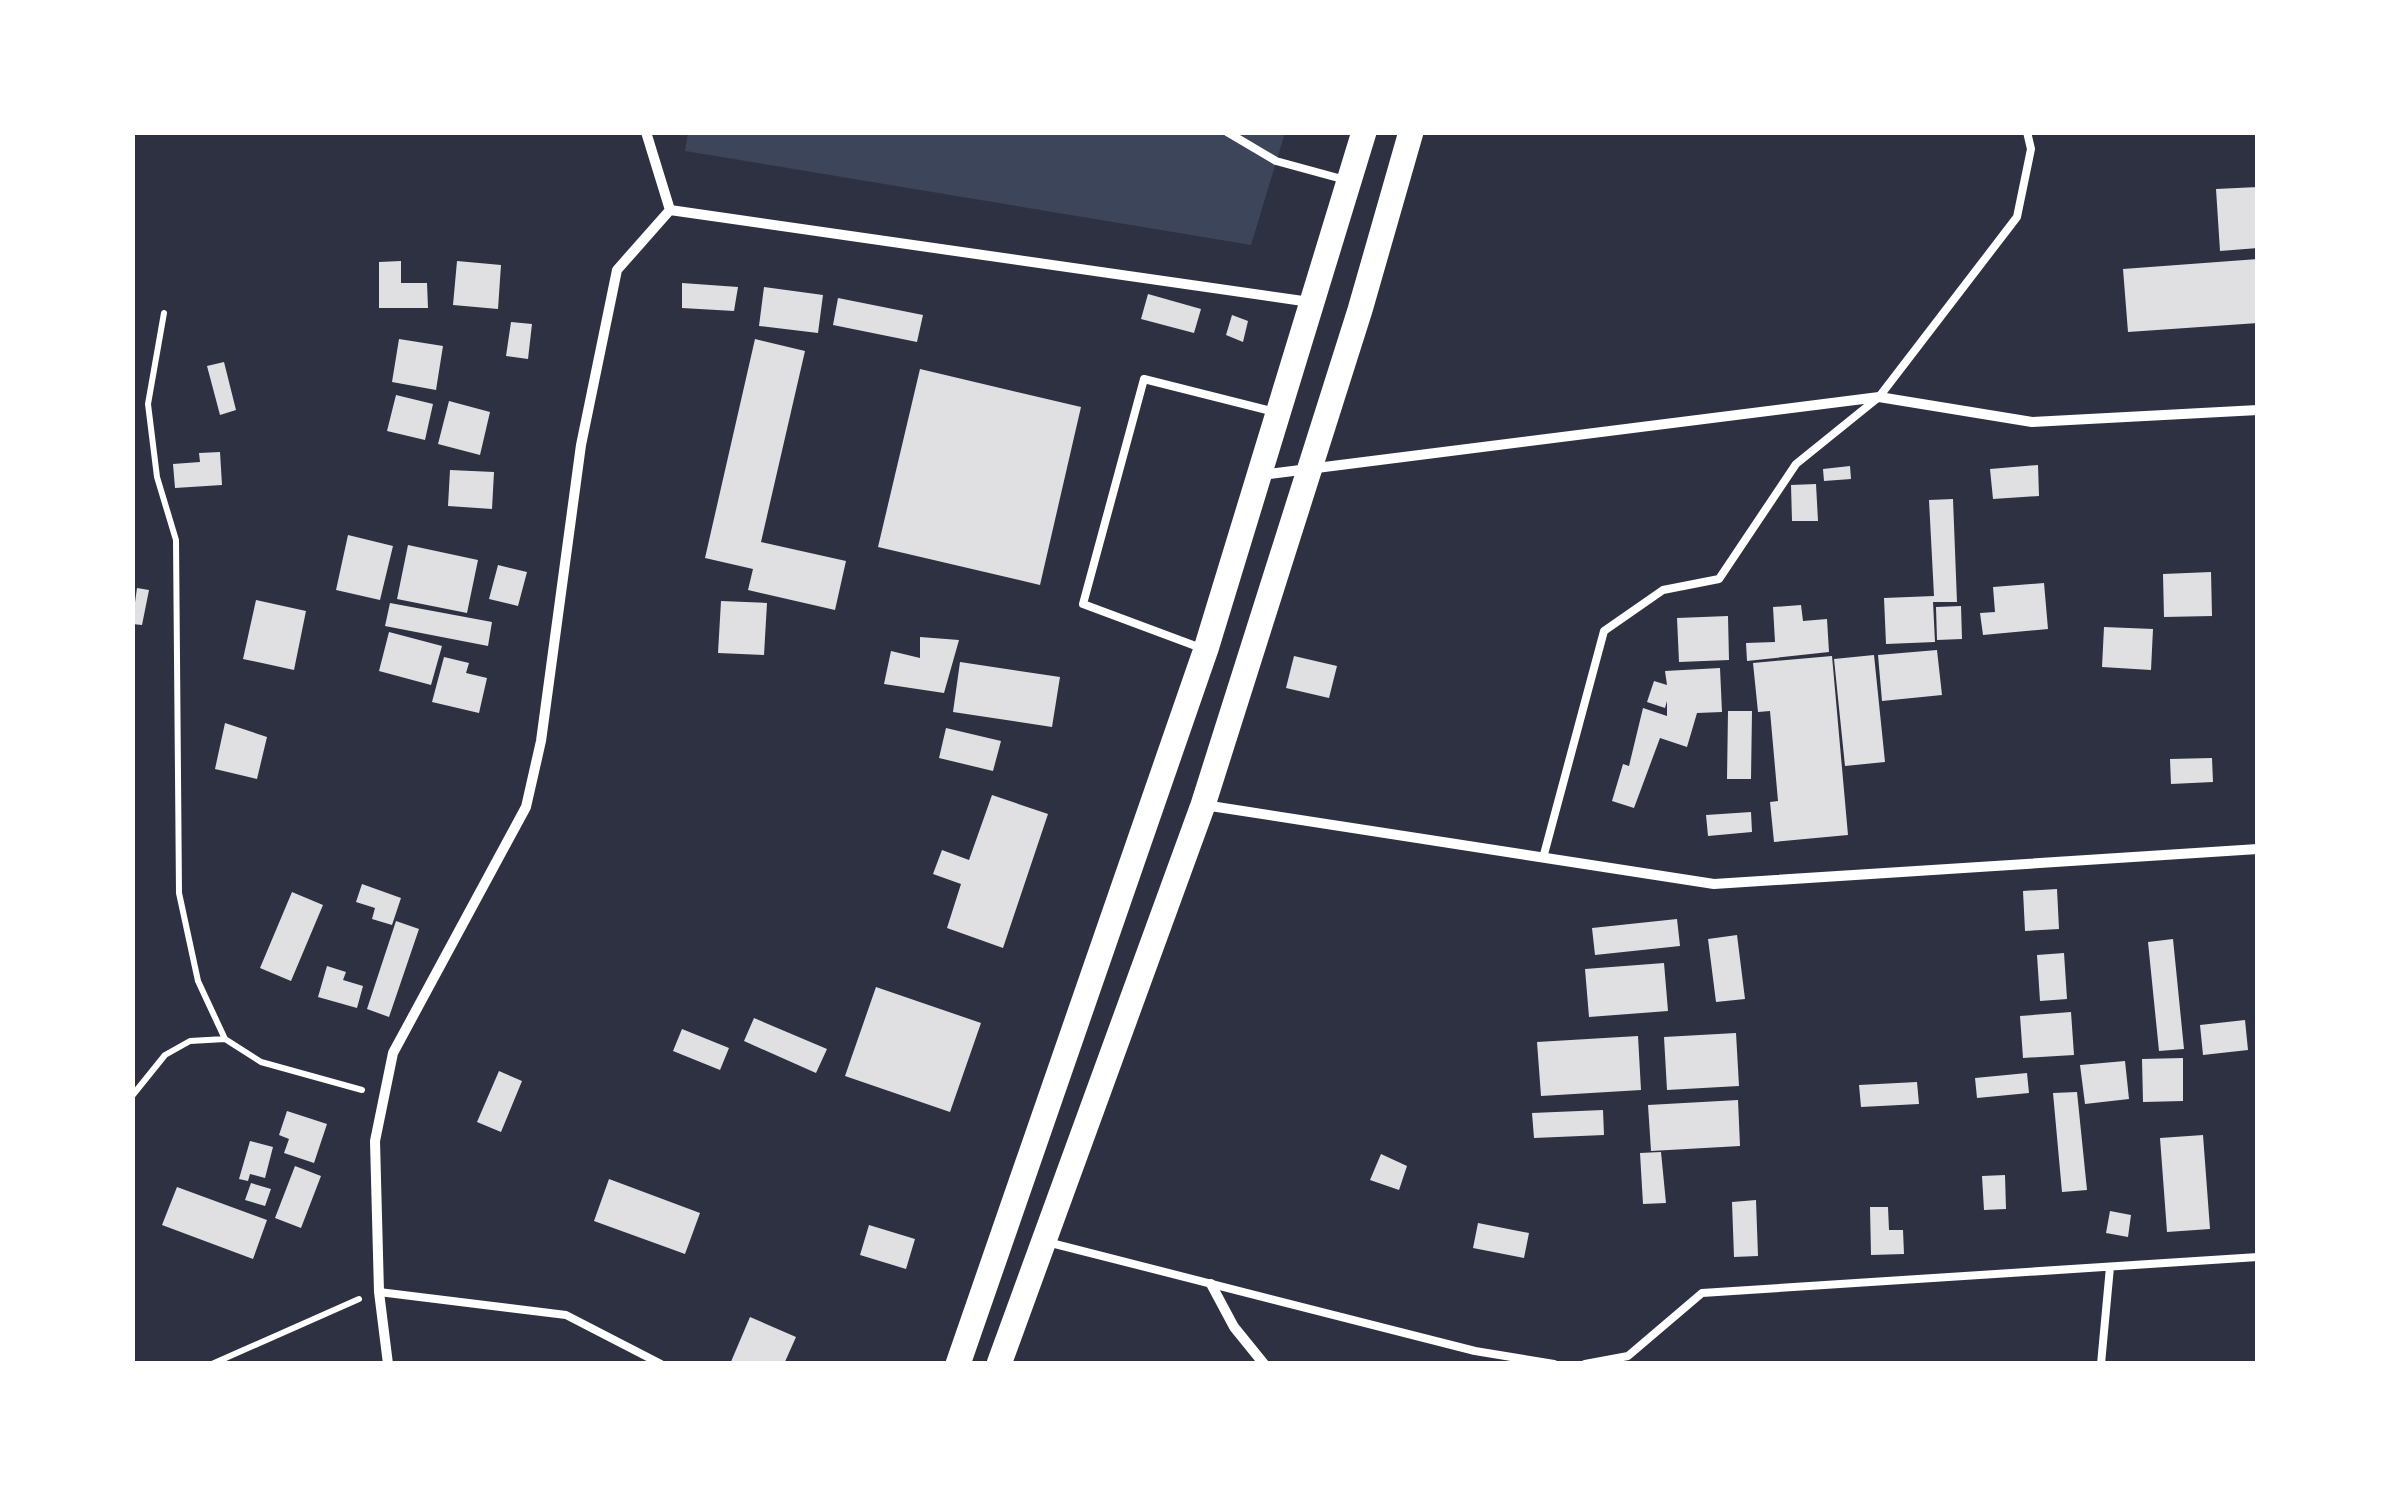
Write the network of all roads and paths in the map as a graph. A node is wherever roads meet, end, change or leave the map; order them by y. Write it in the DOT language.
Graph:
graph roads {
  1 [pos="646,132"];
  2 [pos="1227,132"];
  3 [pos="1364,132"];
  4 [pos="1411,132"];
  5 [pos="2027,132"];
  6 [pos="1349,180"];
  7 [pos="670,210"];
  8 [pos="1311,302"];
  9 [pos="164,313"];
  10 [pos="1879,397"];
  11 [pos="2258,410"];
  12 [pos="1278,412"];
  13 [pos="1312,466"];
  14 [pos="1258,475"];
  15 [pos="1206,649"];
  16 [pos="1204,805"];
  17 [pos="2258,848"];
  18 [pos="1543,858"];
  19 [pos="225,1039"];
  20 [pos="385,1092"];
  21 [pos="132,1096"];
  22 [pos="1042,1241"];
  23 [pos="2258,1257"];
  24 [pos="2110,1266"];
  25 [pos="1211,1284"];
  26 [pos="379,1292"];
  27 [pos="1476,1350"];
  28 [pos="1626,1360"];
  29 [pos="212,1364"];
  30 [pos="388,1364"];
  31 [pos="661,1364"];
  32 [pos="958,1364"];
  33 [pos="999,1364"];
  34 [pos="1264,1364"];
  35 [pos="1481,1364"];
  36 [pos="1554,1364"];
  37 [pos="1585,1364"];
  38 [pos="2101,1364"];
  1 -- 7 [label="street"];
  2 -- 6 [label="lane"];
  3 -- 6 [label="main road"];
  4 -- 13 [label="main road"];
  5 -- 10 [label="lane"];
  6 -- 8 [label="main road"];
  7 -- 8 [label="street"];
  7 -- 20 [label="street"];
  8 -- 12 [label="main road"];
  9 -- 19 [label="path"];
  10 -- 11 [label="street"];
  10 -- 13 [label="street"];
  10 -- 18 [label="lane"];
  12 -- 14 [label="main road"];
  12 -- 15 [label="lane"];
  13 -- 14 [label="street"];
  13 -- 16 [label="main road"];
  14 -- 15 [label="main road"];
  15 -- 32 [label="main road"];
  16 -- 18 [label="street"];
  16 -- 22 [label="main road"];
  17 -- 18 [label="street"];
  19 -- 20 [label="path"];
  19 -- 21 [label="path"];
  20 -- 26 [label="street"];
  22 -- 25 [label="lane"];
  22 -- 33 [label="main road"];
  23 -- 24 [label="lane"];
  24 -- 28 [label="lane"];
  24 -- 38 [label="lane"];
  25 -- 27 [label="lane"];
  25 -- 34 [label="street"];
  26 -- 29 [label="path"];
  26 -- 30 [label="street"];
  26 -- 31 [label="lane"];
  27 -- 35 [label="lane"];
  27 -- 36 [label="lane"];
  28 -- 37 [label="lane"];
}
